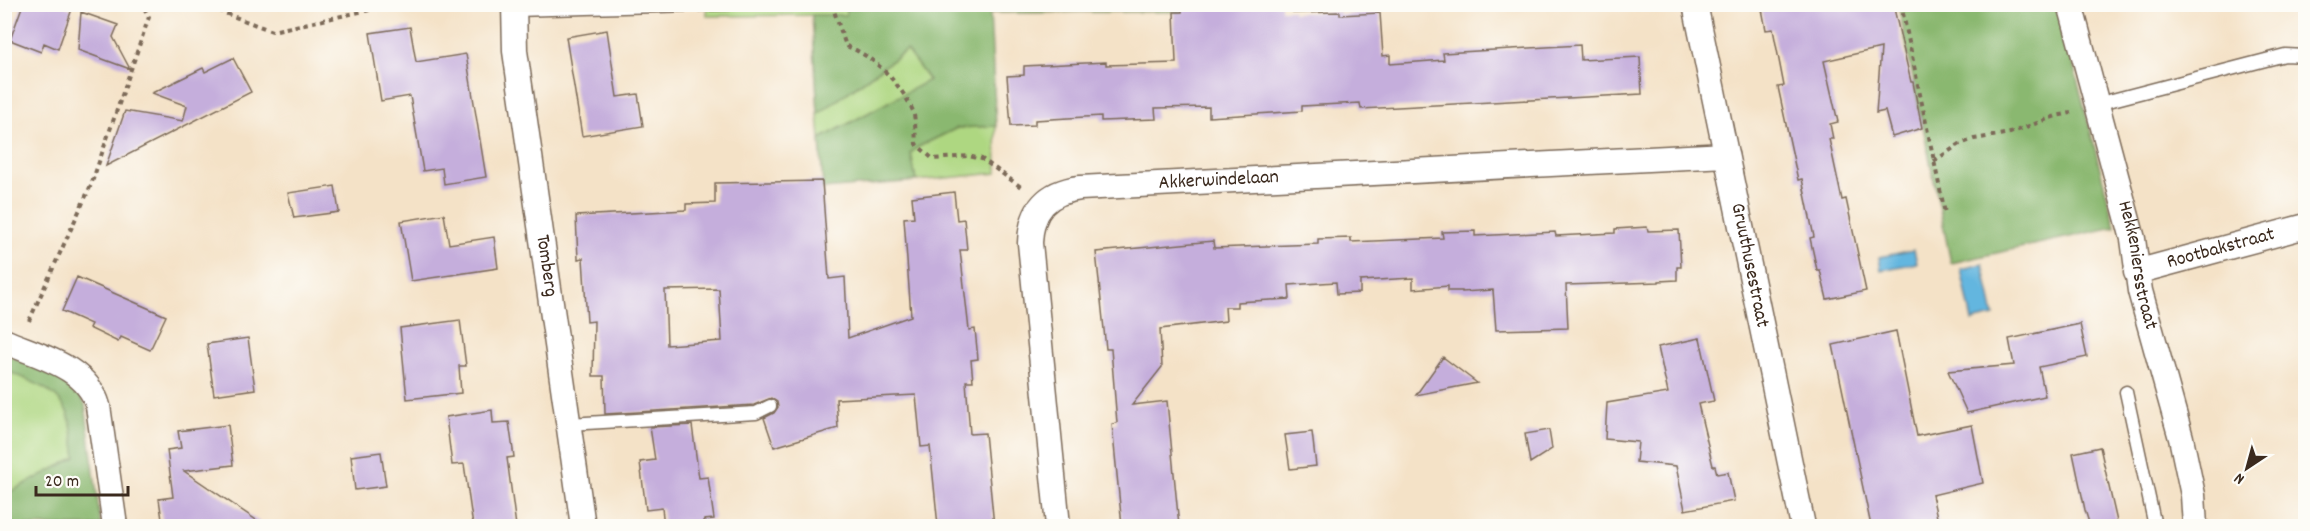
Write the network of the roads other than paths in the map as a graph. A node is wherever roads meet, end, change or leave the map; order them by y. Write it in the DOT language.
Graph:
graph roads {
  1 [pos="729,4"];
  2 [pos="1695,4"];
  3 [pos="2070,4"];
  4 [pos="514,8"];
  5 [pos="2306,56"];
  6 [pos="2097,104"];
  7 [pos="1726,155"];
  8 [pos="2306,226"];
  9 [pos="2136,272"];
  10 [pos="11,344"];
  11 [pos="2126,392"];
  12 [pos="770,406"];
  13 [pos="569,424"];
  14 [pos="115,526"];
  15 [pos="583,526"];
  16 [pos="1058,526"];
  17 [pos="1803,526"];
  18 [pos="2155,526"];
  19 [pos="2195,526"];
  1 -- 4 [label="lane"];
  2 -- 7 [label="street, Gruuthusestraat"];
  3 -- 6 [label="street, Hekkeniersstraat"];
  4 -- 13 [label="street, Tomberg"];
  5 -- 6 [label="lane"];
  6 -- 9 [label="street, Hekkeniersstraat"];
  7 -- 16 [label="street, Akkerwindelaan"];
  7 -- 17 [label="street, Gruuthusestraat"];
  8 -- 9 [label="street, Rootbakstraat"];
  9 -- 19 [label="street, Hekkeniersstraat"];
  10 -- 14 [label="street"];
  11 -- 18 [label="lane"];
  12 -- 13 [label="lane"];
  13 -- 15 [label="street, Tomberg"];
}
